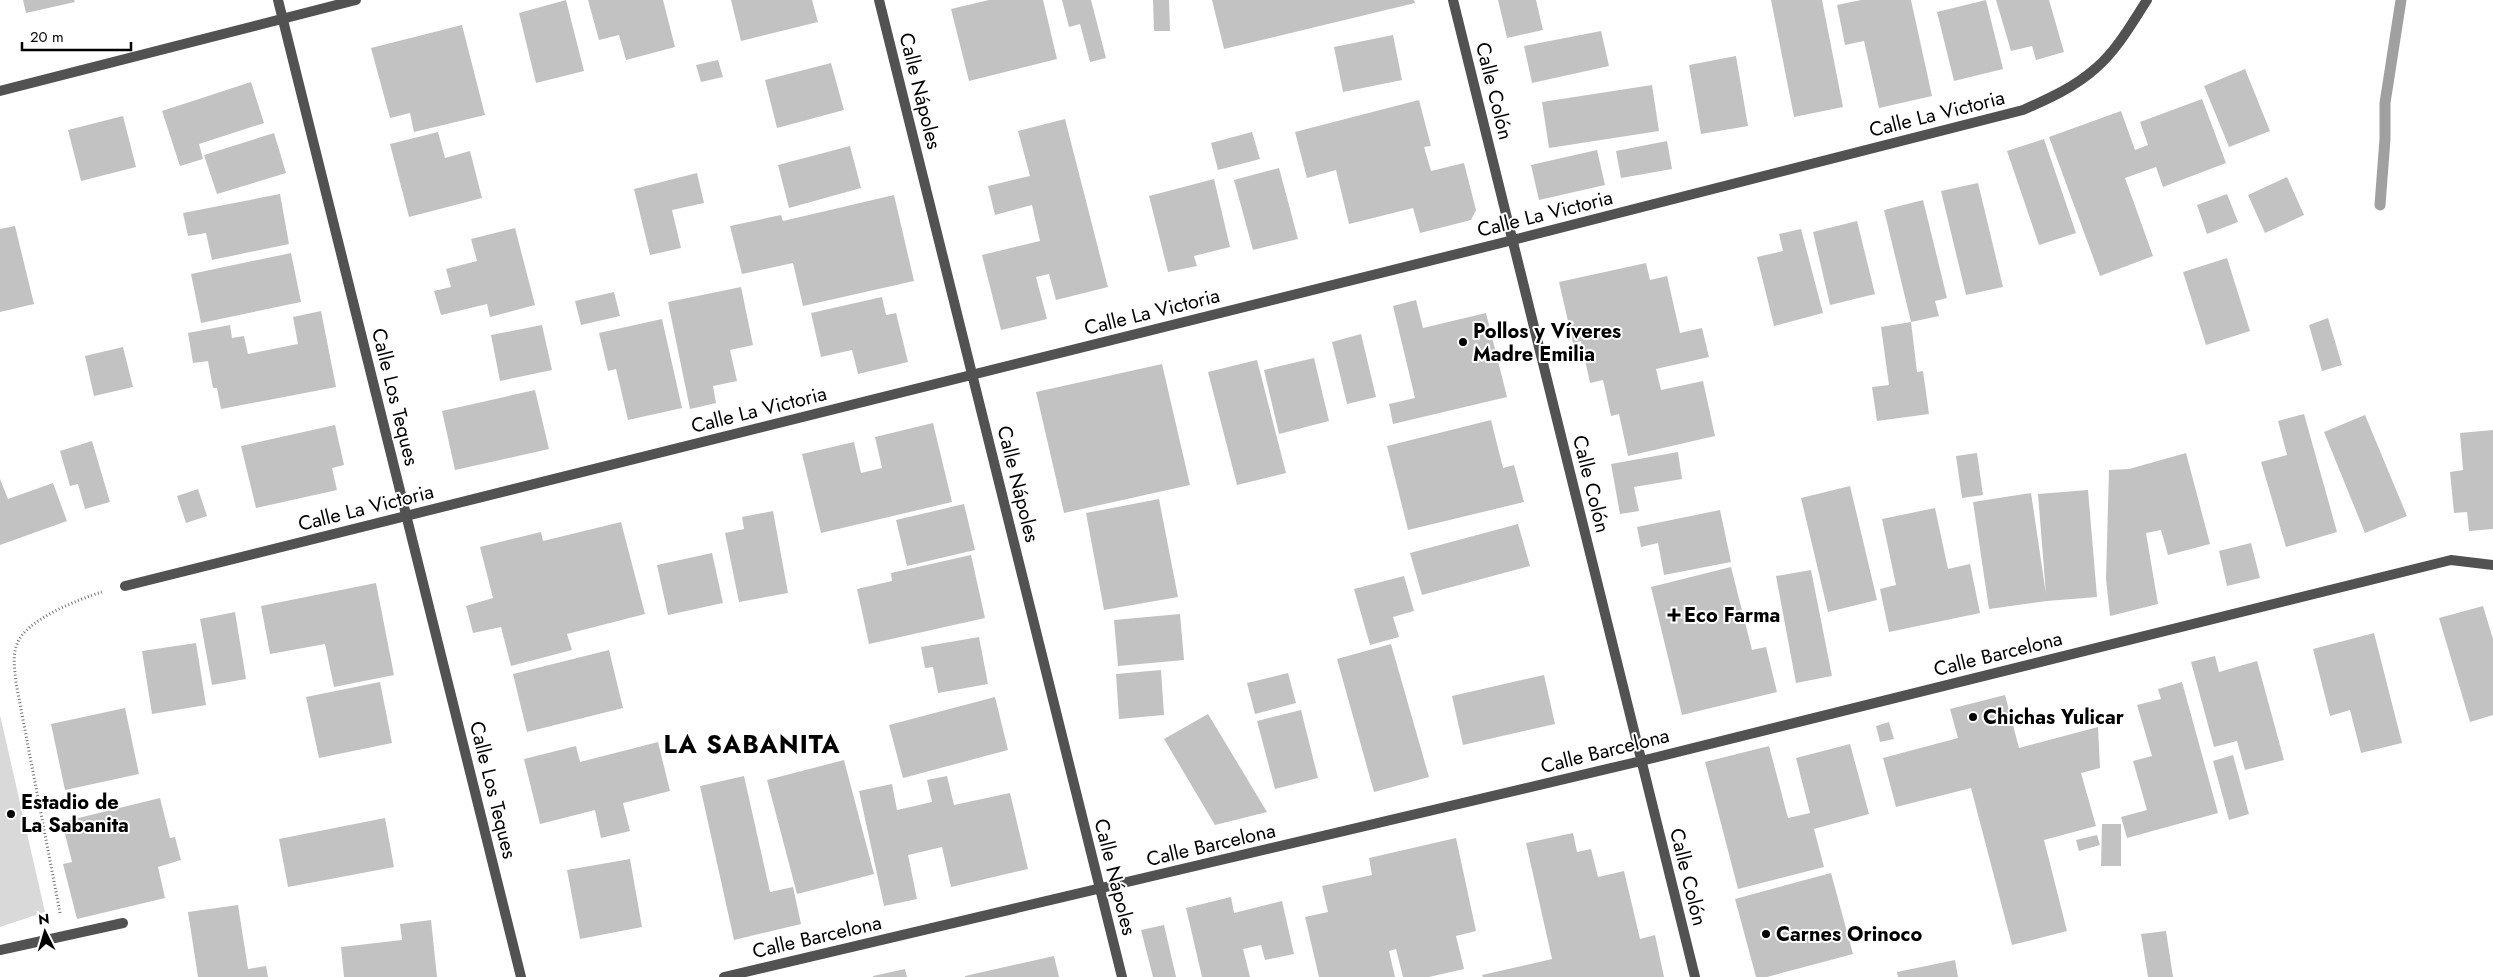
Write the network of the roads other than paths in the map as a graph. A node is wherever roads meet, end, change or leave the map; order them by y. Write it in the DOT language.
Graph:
graph roads {
  1 [pos="278,0"];
  2 [pos="356,0"];
  3 [pos="879,0"];
  4 [pos="1454,0"];
  5 [pos="2147,0"];
  6 [pos="283,19"];
  7 [pos="0,90"];
  8 [pos="1513,240"];
  9 [pos="972,374"];
  10 [pos="406,516"];
  11 [pos="2493,565"];
  12 [pos="125,586"];
  13 [pos="1641,761"];
  14 [pos="1100,889"];
  15 [pos="123,923"];
  16 [pos="0,950"];
  17 [pos="521,977"];
  18 [pos="724,977"];
  19 [pos="1122,977"];
  20 [pos="1695,977"];
  1 -- 6 [label="street, Calle Los Teques"];
  2 -- 6 [label="street"];
  3 -- 9 [label="street, Calle Nápoles"];
  4 -- 8 [label="street, Calle Colón"];
  5 -- 8 [label="street, Calle La Victoria"];
  6 -- 7 [label="street"];
  6 -- 10 [label="street, Calle Los Teques"];
  8 -- 9 [label="street, Calle La Victoria"];
  8 -- 13 [label="street, Calle Colón"];
  9 -- 10 [label="street, Calle La Victoria"];
  9 -- 14 [label="street, Calle Nápoles"];
  10 -- 12 [label="street, Calle La Victoria"];
  10 -- 17 [label="street, Calle Los Teques"];
  11 -- 13 [label="street, Calle Barcelona"];
  13 -- 14 [label="street, Calle Barcelona"];
  13 -- 20 [label="street, Calle Colón"];
  14 -- 18 [label="street, Calle Barcelona"];
  14 -- 19 [label="street, Calle Nápoles"];
  15 -- 16 [label="street"];
}
